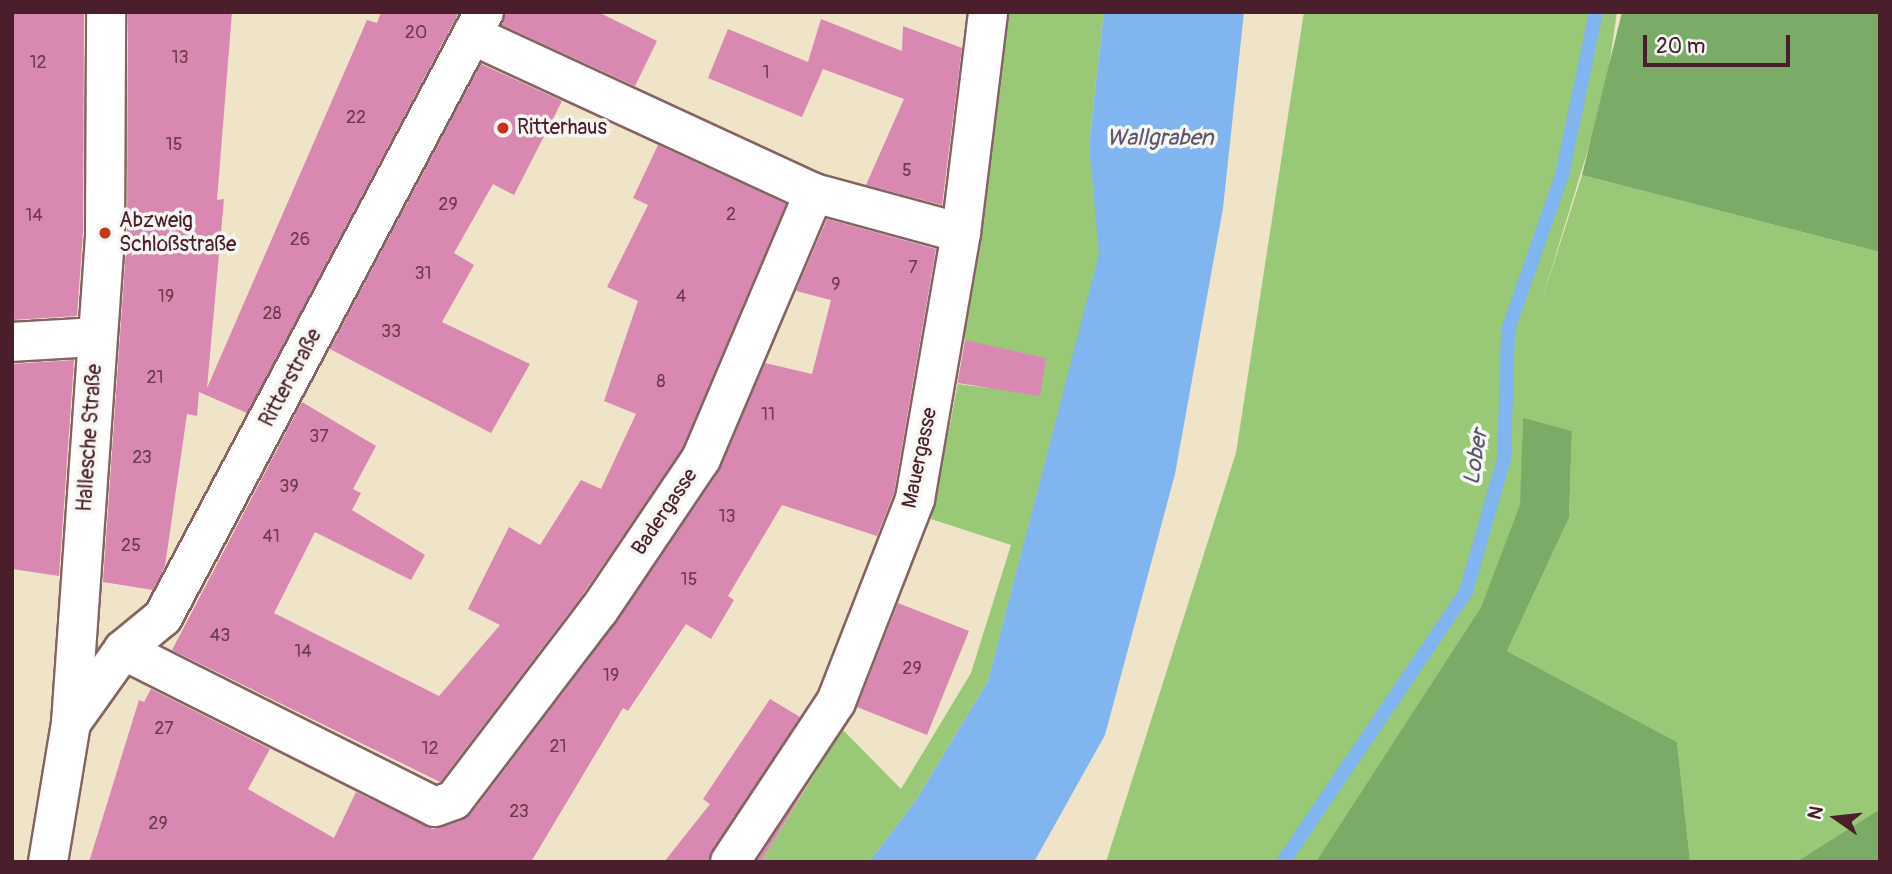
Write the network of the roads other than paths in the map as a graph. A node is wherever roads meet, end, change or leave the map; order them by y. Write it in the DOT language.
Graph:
graph roads {
  1 [pos="106,12"];
  2 [pos="988,12"];
  3 [pos="479,24"];
  4 [pos="814,193"];
  5 [pos="961,233"];
  6 [pos="96,337"];
  7 [pos="12,342"];
  8 [pos="123,650"];
  9 [pos="71,723"];
  10 [pos="48,862"];
  11 [pos="730,862"];
  1 -- 6 [label="street, Hallesche Straße"];
  2 -- 5 [label="street, Mauergasse"];
  3 -- 4 [label="street"];
  3 -- 8 [label="street, Ritterstraße"];
  4 -- 5 [label="street"];
  4 -- 8 [label="street, Badergasse"];
  5 -- 11 [label="street, Mauergasse"];
  6 -- 7 [label="street"];
  6 -- 9 [label="street, Hallesche Straße"];
  8 -- 9 [label="street, Ritterstraße"];
  9 -- 10 [label="street, Hallesche Straße"];
}
